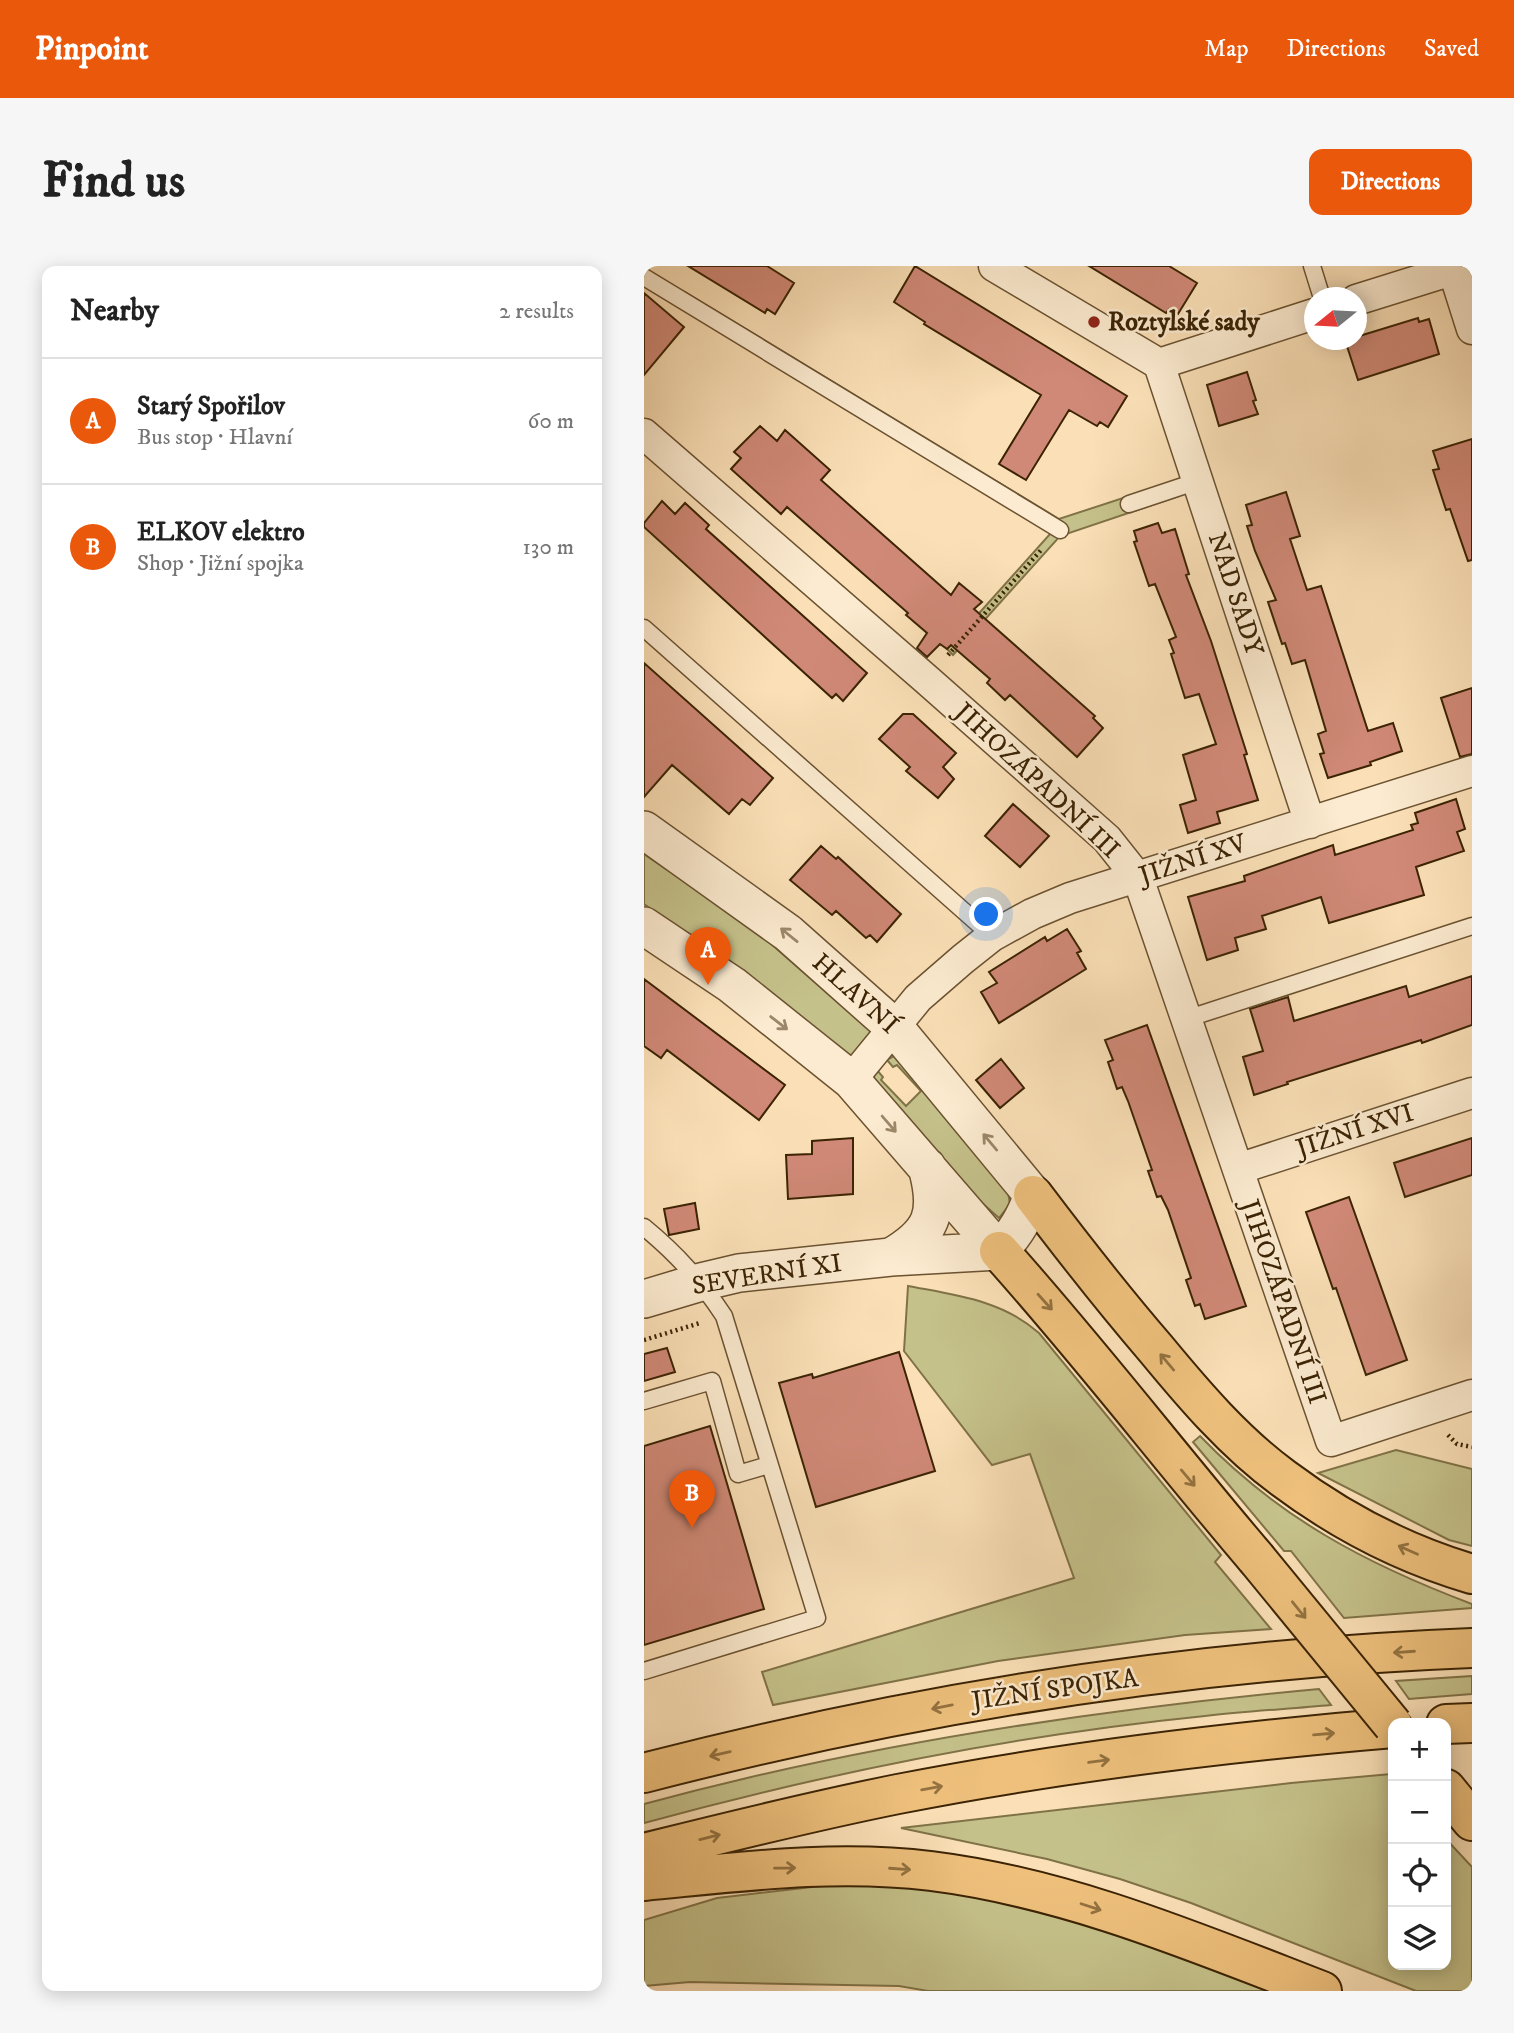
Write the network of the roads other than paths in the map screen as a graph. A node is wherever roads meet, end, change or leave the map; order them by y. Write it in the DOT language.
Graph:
graph roads {
  1 [pos="994,266"];
  2 [pos="1312,266"];
  3 [pos="1459,268"];
  4 [pos="644,278"];
  5 [pos="1319,287"];
  6 [pos="1367,297"];
  7 [pos="1304,317"];
  8 [pos="1472,329"];
  9 [pos="1159,365"];
  10 [pos="644,434"];
  11 [pos="1198,481"];
  12 [pos="1129,504"];
  13 [pos="1059,530"];
  14 [pos="644,628"];
  15 [pos="1472,771"];
  16 [pos="1310,823"];
  17 [pos="644,830"];
  18 [pos="1138,878"];
  19 [pos="644,926"];
  20 [pos="1472,926"];
  21 [pos="992,936"];
  22 [pos="1186,1019"];
  23 [pos="895,1028"];
  24 [pos="851,1080"];
  25 [pos="1472,1093"];
  26 [pos="926,1167"];
  27 [pos="1238,1169"];
  28 [pos="1033,1195"];
  29 [pos="644,1227"];
  30 [pos="999,1251"];
  31 [pos="891,1258"];
  32 [pos="1088,1269"];
  33 [pos="701,1282"];
  34 [pos="644,1298"];
  35 [pos="1472,1395"];
  36 [pos="644,1401"];
  37 [pos="769,1465"];
  38 [pos="1472,1574"];
  39 [pos="1472,1648"];
  40 [pos="644,1671"];
  41 [pos="1388,1721"];
  42 [pos="1472,1723"];
  43 [pos="1451,1724"];
  44 [pos="1388,1728"];
  45 [pos="644,1773"];
  46 [pos="1451,1795"];
  47 [pos="1472,1821"];
  48 [pos="644,1853"];
  49 [pos="644,1881"];
  50 [pos="1322,1991"];
  1 -- 9 [label="street"];
  2 -- 5 [label="lane"];
  3 -- 6 [label="street"];
  3 -- 8 [label="street"];
  4 -- 13 [label="lane"];
  7 -- 9 [label="street"];
  9 -- 11 [label="street, NAD SADY"];
  10 -- 18 [label="street, JIHOZÁPADNÍ III"];
  11 -- 12 [label="lane"];
  11 -- 16 [label="street, NAD SADY"];
  14 -- 21 [label="lane"];
  15 -- 16 [label="street, JIŽNÍ XV"];
  16 -- 18 [label="street, JIŽNÍ XV"];
  23 -- 17 [label="street, HLAVNÍ, one-way"];
  18 -- 21 [label="street, JIŽNÍ XV"];
  18 -- 22 [label="street, JIHOZÁPADNÍ III"];
  19 -- 24 [label="street, one-way"];
  20 -- 22 [label="lane"];
  21 -- 23 [label="street, JIŽNÍ XV"];
  22 -- 27 [label="street, JIHOZÁPADNÍ III"];
  23 -- 24 [label="street, JIŽNÍ XV"];
  28 -- 23 [label="street, HLAVNÍ, one-way"];
  24 -- 26 [label="street, one-way"];
  25 -- 27 [label="street, JIŽNÍ XVI"];
  26 -- 30 [label="street"];
  26 -- 31 [label="street"];
  27 -- 35 [label="street, JIHOZÁPADNÍ III"];
  28 -- 30 [label="street"];
  28 -- 32 [label="highway"];
  29 -- 33 [label="lane"];
  30 -- 31 [label="street, SEVERNÍ XI"];
  30 -- 32 [label="highway"];
  30 -- 41 [label="highway, one-way, bridge"];
  31 -- 33 [label="street, SEVERNÍ XI"];
  38 -- 32 [label="highway, one-way"];
  33 -- 34 [label="street, SEVERNÍ XI"];
  33 -- 37 [label="lane"];
  36 -- 37 [label="lane"];
  37 -- 40 [label="lane"];
  39 -- 45 [label="highway, JIŽNÍ SPOJKA, one-way"];
  42 -- 43 [label="highway"];
  48 -- 44 [label="highway, one-way"];
  46 -- 47 [label="highway"];
  49 -- 50 [label="highway, one-way"];
}
